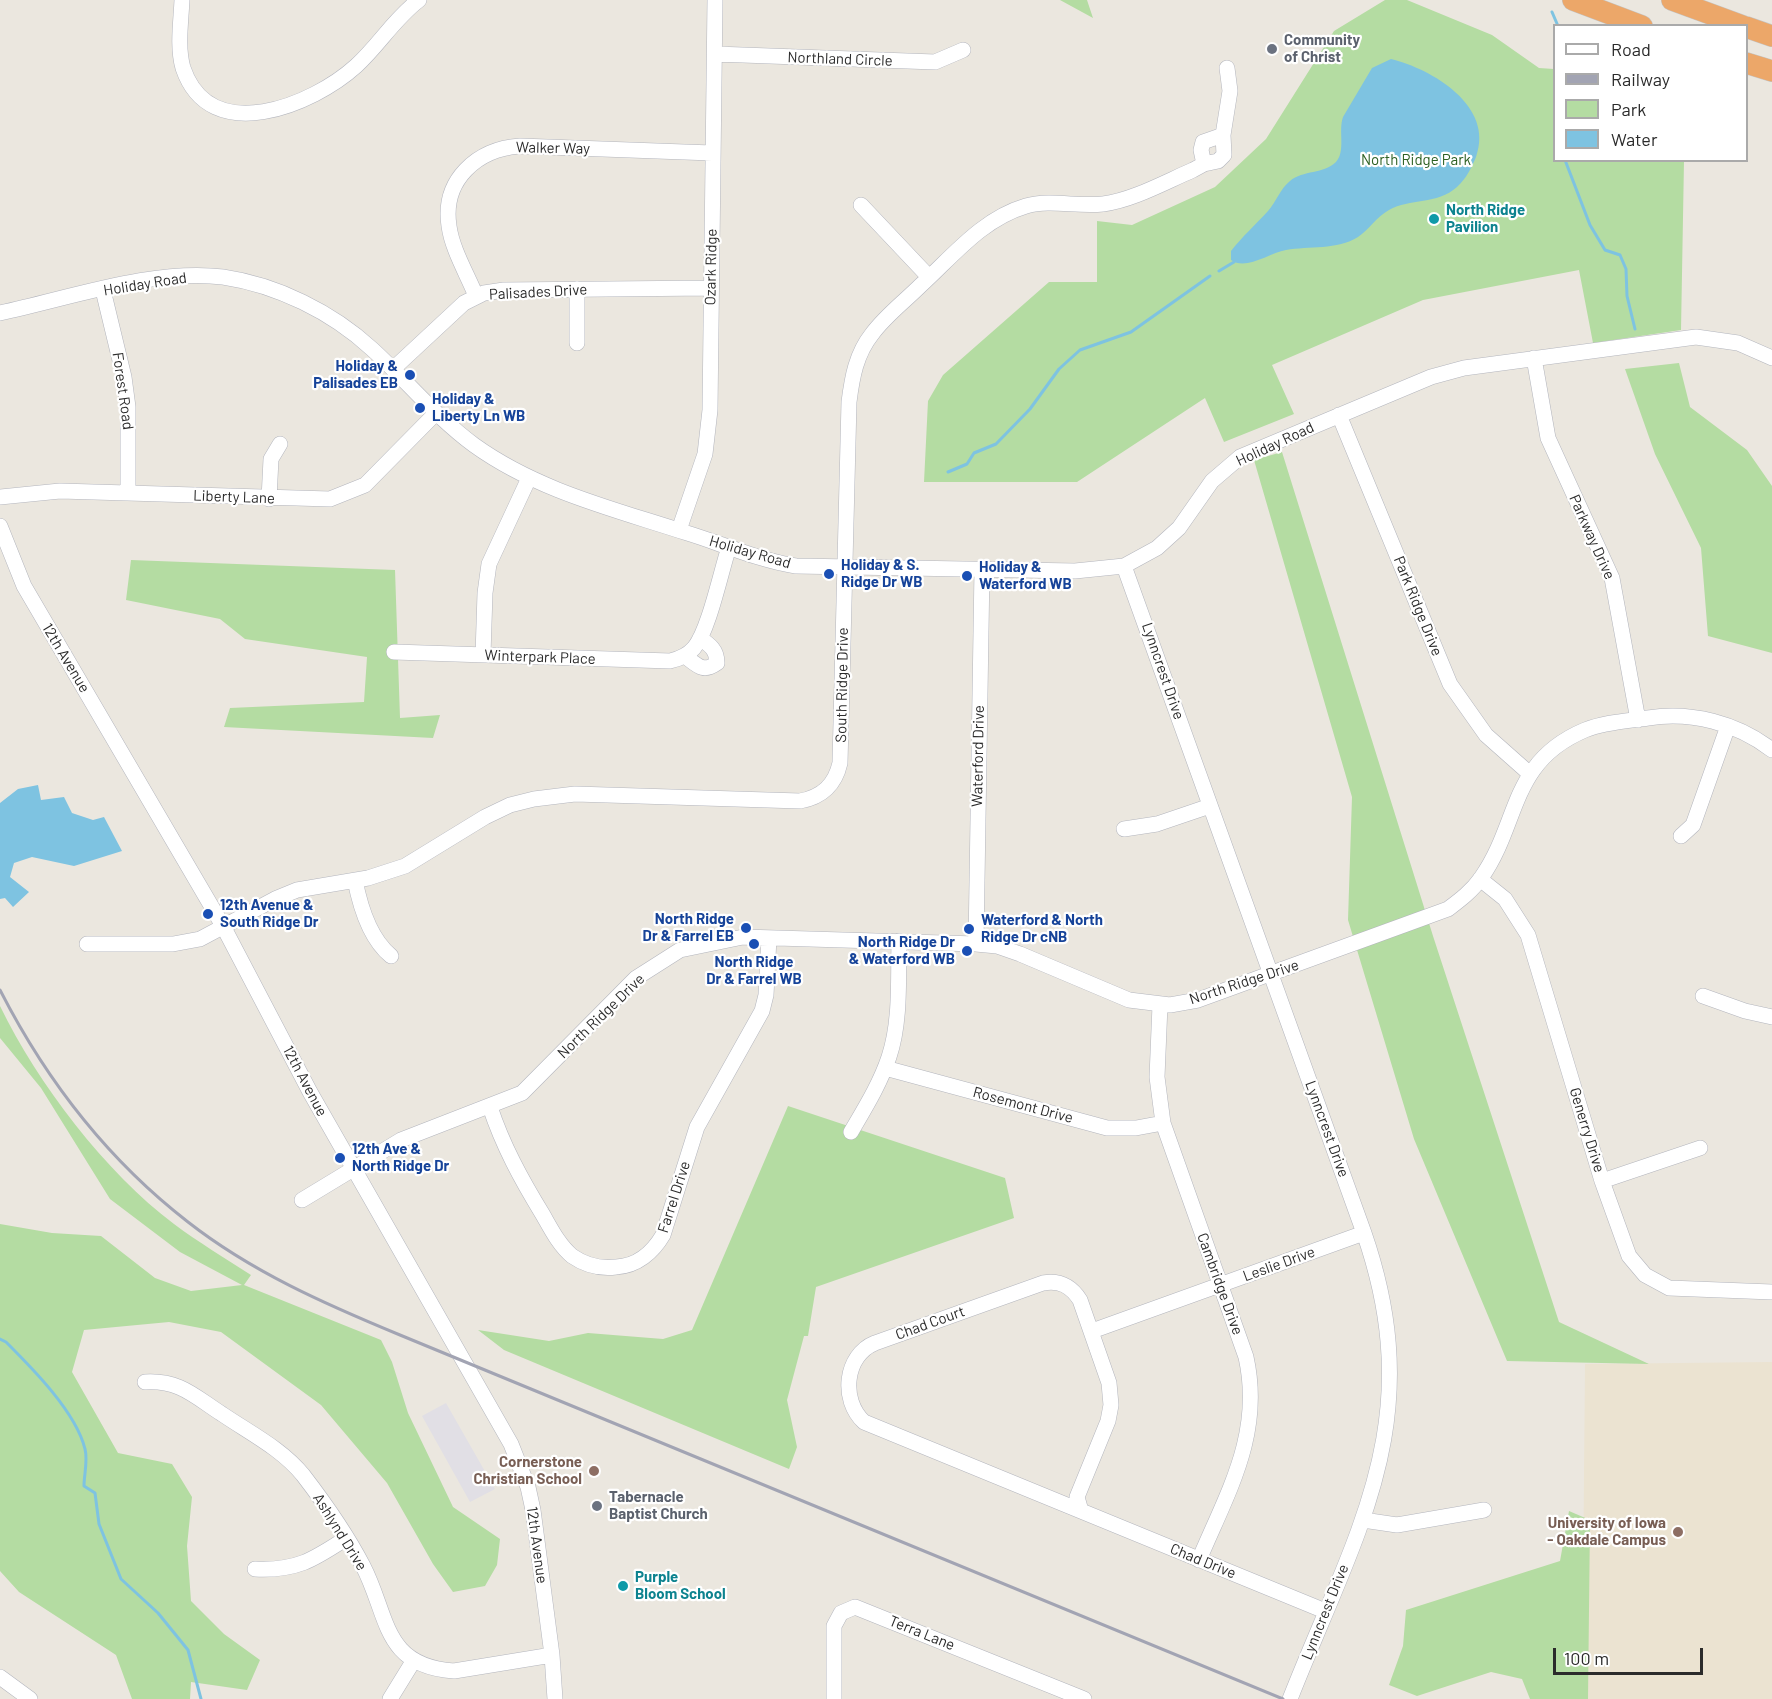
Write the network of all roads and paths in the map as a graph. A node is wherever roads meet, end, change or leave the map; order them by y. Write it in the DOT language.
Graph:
graph roads {
  1 [pos="182,0"];
  2 [pos="419,0"];
  3 [pos="715,0"];
  4 [pos="1574,0"];
  5 [pos="1672,0"];
  6 [pos="1637,24"];
  7 [pos="1739,24"];
  8 [pos="1748,27"];
  9 [pos="1772,36"];
  10 [pos="963,50"];
  11 [pos="715,54"];
  12 [pos="1748,64"];
  13 [pos="1227,68"];
  14 [pos="1772,71"];
  15 [pos="712,153"];
  16 [pos="861,205"];
  17 [pos="929,278"];
  18 [pos="711,288"];
  19 [pos="577,289"];
  20 [pos="103,290"];
  21 [pos="476,296"];
  22 [pos="0,305"];
  23 [pos="26,305"];
  24 [pos="0,313"];
  25 [pos="577,343"];
  26 [pos="1534,358"];
  27 [pos="1772,358"];
  28 [pos="393,369"];
  29 [pos="436,413"];
  30 [pos="1339,415"];
  31 [pos="280,444"];
  32 [pos="529,478"];
  33 [pos="128,493"];
  34 [pos="0,497"];
  35 [pos="269,499"];
  36 [pos="0,526"];
  37 [pos="679,530"];
  38 [pos="729,547"];
  39 [pos="845,566"];
  40 [pos="1124,566"];
  41 [pos="982,569"];
  42 [pos="700,638"];
  43 [pos="394,652"];
  44 [pos="483,655"];
  45 [pos="685,656"];
  46 [pos="1638,720"];
  47 [pos="1728,726"];
  48 [pos="1772,750"];
  49 [pos="1530,774"];
  50 [pos="1210,806"];
  51 [pos="1124,829"];
  52 [pos="1681,836"];
  53 [pos="1480,879"];
  54 [pos="355,880"];
  55 [pos="223,926"];
  56 [pos="769,938"];
  57 [pos="899,941"];
  58 [pos="87,944"];
  59 [pos="976,944"];
  60 [pos="390,956"];
  61 [pos="1270,975"];
  62 [pos="1703,996"];
  63 [pos="1160,1005"];
  64 [pos="1772,1017"];
  65 [pos="885,1068"];
  66 [pos="490,1107"];
  67 [pos="1163,1123"];
  68 [pos="851,1132"];
  69 [pos="1700,1148"];
  70 [pos="353,1168"];
  71 [pos="1602,1181"];
  72 [pos="302,1200"];
  73 [pos="1364,1233"];
  74 [pos="1220,1284"];
  75 [pos="1767,1293"];
  76 [pos="1092,1331"];
  77 [pos="145,1382"];
  78 [pos="1484,1510"];
  79 [pos="1081,1511"];
  80 [pos="1363,1520"];
  81 [pos="345,1539"];
  82 [pos="1199,1560"];
  83 [pos="255,1569"];
  84 [pos="1325,1611"];
  85 [pos="552,1655"];
  86 [pos="414,1660"];
  87 [pos="0,1677"];
  88 [pos="30,1699"];
  89 [pos="390,1699"];
  90 [pos="555,1699"];
  91 [pos="566,1699"];
  92 [pos="834,1699"];
  93 [pos="1084,1699"];
  94 [pos="1290,1699"];
  1 -- 2 [label="street"];
  3 -- 11 [label="street, Ozark Ridge"];
  4 -- 6 [label="highway"];
  5 -- 7 [label="highway"];
  8 -- 9 [label="highway"];
  10 -- 11 [label="street, Northland Circle"];
  11 -- 15 [label="street, Ozark Ridge"];
  12 -- 14 [label="highway"];
  13 -- 17 [label="street, South Ridge Drive"];
  15 -- 18 [label="street, Ozark Ridge"];
  15 -- 21 [label="street, Walker Way"];
  16 -- 17 [label="street"];
  17 -- 39 [label="street, South Ridge Drive"];
  18 -- 19 [label="street, Palisades Drive"];
  18 -- 37 [label="street, Ozark Ridge"];
  19 -- 21 [label="street, Palisades Drive"];
  19 -- 25 [label="street"];
  20 -- 23 [label="street, Holiday Road"];
  20 -- 28 [label="street, Holiday Road"];
  20 -- 33 [label="street, Forest Road"];
  21 -- 28 [label="street, Palisades Drive"];
  22 -- 23 [label="street, Holiday Road"];
  23 -- 24 [label="street, Holiday Road"];
  26 -- 27 [label="street, Holiday Road"];
  26 -- 30 [label="street, Holiday Road"];
  26 -- 46 [label="street, Parkway Drive"];
  28 -- 29 [label="street, Holiday Road"];
  29 -- 32 [label="street, Holiday Road"];
  29 -- 35 [label="street, Liberty Lane"];
  30 -- 40 [label="street, Holiday Road"];
  30 -- 49 [label="street, Park Ridge Drive"];
  31 -- 35 [label="street"];
  32 -- 37 [label="street, Holiday Road"];
  32 -- 44 [label="street"];
  33 -- 34 [label="street, Liberty Lane"];
  33 -- 35 [label="street, Liberty Lane"];
  36 -- 55 [label="street, 12th Avenue"];
  37 -- 38 [label="street, Holiday Road"];
  38 -- 39 [label="street, Holiday Road"];
  38 -- 42 [label="street"];
  39 -- 41 [label="street, Holiday Road"];
  39 -- 54 [label="street, South Ridge Drive"];
  40 -- 41 [label="street, Holiday Road"];
  40 -- 50 [label="street, Lynncrest Drive"];
  41 -- 59 [label="street, Waterford Drive"];
  42 -- 45 [label="street"];
  42 -- 45 [label="street"];
  43 -- 44 [label="street, Winterpark Place"];
  44 -- 45 [label="street, Winterpark Place"];
  46 -- 47 [label="street, North Ridge Drive"];
  46 -- 49 [label="street, North Ridge Drive"];
  47 -- 48 [label="street, North Ridge Drive"];
  47 -- 52 [label="street"];
  49 -- 53 [label="street, North Ridge Drive"];
  50 -- 51 [label="street"];
  50 -- 61 [label="street, Lynncrest Drive"];
  53 -- 61 [label="street, North Ridge Drive"];
  53 -- 71 [label="street, Generry Drive"];
  54 -- 55 [label="street, South Ridge Drive"];
  54 -- 60 [label="street"];
  55 -- 58 [label="street, South Ridge Drive"];
  55 -- 70 [label="street, 12th Avenue"];
  56 -- 57 [label="street, North Ridge Drive"];
  56 -- 66 [label="street, North Ridge Drive"];
  56 -- 66 [label="street, Farrel Drive"];
  57 -- 59 [label="street, North Ridge Drive"];
  57 -- 65 [label="street"];
  59 -- 63 [label="street, North Ridge Drive"];
  61 -- 63 [label="street, North Ridge Drive"];
  61 -- 73 [label="street, Lynncrest Drive"];
  62 -- 64 [label="street"];
  63 -- 67 [label="street, Cambridge Drive"];
  65 -- 67 [label="street, Rosemont Drive"];
  65 -- 68 [label="street"];
  66 -- 70 [label="street, North Ridge Drive"];
  67 -- 74 [label="street, Cambridge Drive"];
  69 -- 71 [label="street"];
  70 -- 72 [label="street, North Ridge Drive"];
  70 -- 85 [label="street, 12th Avenue"];
  71 -- 75 [label="street, Generry Drive"];
  73 -- 74 [label="street, Leslie Drive"];
  73 -- 80 [label="street, Lynncrest Drive"];
  74 -- 76 [label="street, Leslie Drive"];
  74 -- 82 [label="street, Cambridge Drive"];
  76 -- 79 [label="street, Chad Court"];
  76 -- 79 [label="street, Chad Court"];
  77 -- 81 [label="street, Ashlynd Drive"];
  78 -- 80 [label="street"];
  79 -- 82 [label="street, Chad Drive"];
  80 -- 84 [label="street, Lynncrest Drive"];
  81 -- 83 [label="street"];
  81 -- 86 [label="street, Ashlynd Drive"];
  82 -- 84 [label="street, Chad Drive"];
  84 -- 94 [label="street, Lynncrest Drive"];
  85 -- 86 [label="street, Ashlynd Drive"];
  85 -- 90 [label="street, 12th Avenue"];
  85 -- 91 [label="street, 12th Avenue"];
  86 -- 89 [label="street"];
  87 -- 88 [label="street"];
  92 -- 93 [label="street, Terra Lane"];
}
